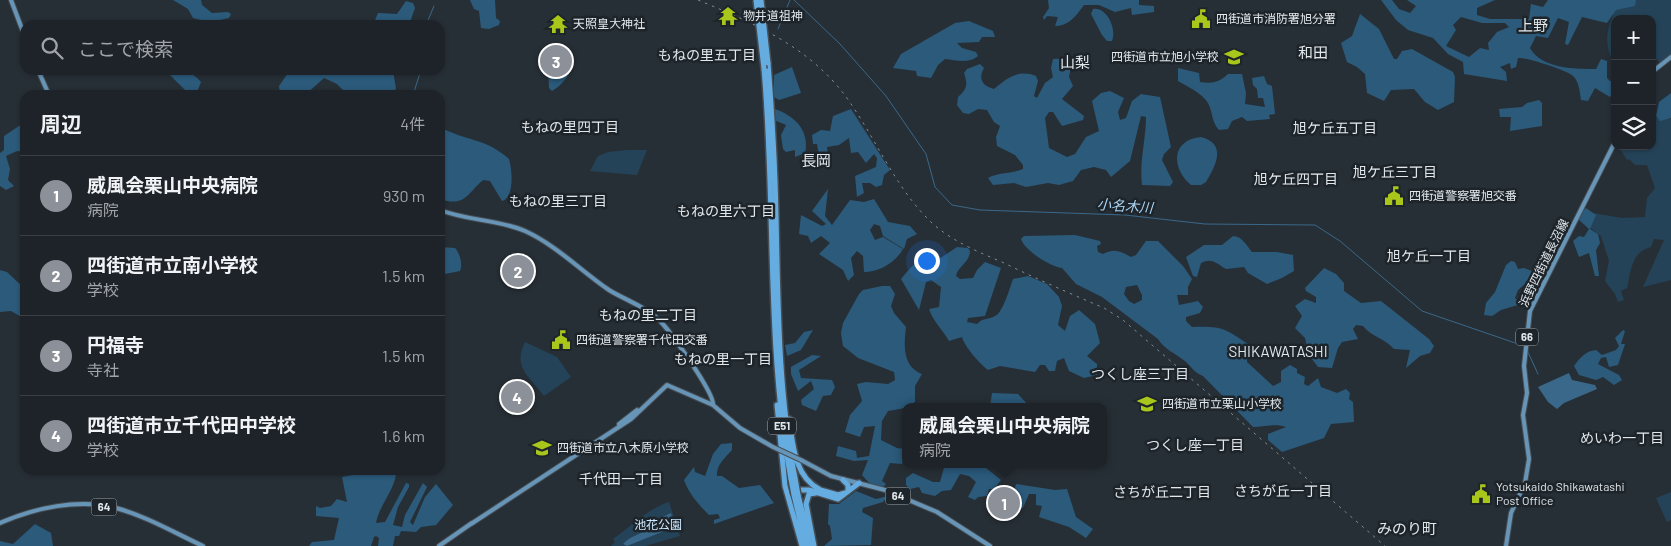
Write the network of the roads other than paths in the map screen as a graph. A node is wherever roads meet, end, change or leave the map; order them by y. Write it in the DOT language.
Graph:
graph roads {
  1 [pos="11,0"];
  2 [pos="756,0"];
  3 [pos="760,0"];
  4 [pos="20,24"];
  5 [pos="1671,57"];
  6 [pos="1656,69"];
  7 [pos="40,75"];
  8 [pos="47,90"];
  9 [pos="1611,150"];
  10 [pos="445,212"];
  11 [pos="778,348"];
  12 [pos="779,372"];
  13 [pos="713,405"];
  14 [pos="843,480"];
  15 [pos="853,485"];
  16 [pos="788,489"];
  17 [pos="819,491"];
  18 [pos="796,495"];
  19 [pos="0,523"];
  20 [pos="203,546"];
  21 [pos="439,546"];
  22 [pos="804,546"];
  23 [pos="812,546"];
  24 [pos="990,546"];
  25 [pos="1506,546"];
  1 -- 4 [label="main road"];
  2 -- 11 [label="highway, E51, bridge"];
  3 -- 11 [label="highway, E51, bridge"];
  5 -- 6 [label="main road"];
  7 -- 8 [label="main road"];
  9 -- 25 [label="main road, 浜野四街道長沼線 / 66"];
  10 -- 13 [label="main road"];
  11 -- 12 [label="highway, E51"];
  12 -- 16 [label="highway"];
  12 -- 17 [label="highway"];
  12 -- 18 [label="highway, E51, bridge"];
  13 -- 14 [label="main road, 64, bridge"];
  13 -- 21 [label="main road, 64"];
  14 -- 15 [label="main road, 64"];
  14 -- 15 [label="highway"];
  15 -- 17 [label="highway"];
  15 -- 24 [label="main road, 64"];
  16 -- 17 [label="highway"];
  16 -- 22 [label="highway"];
  17 -- 23 [label="highway"];
  18 -- 22 [label="highway, E51"];
  18 -- 23 [label="highway, E51"];
  19 -- 20 [label="main road, 64"];
}
